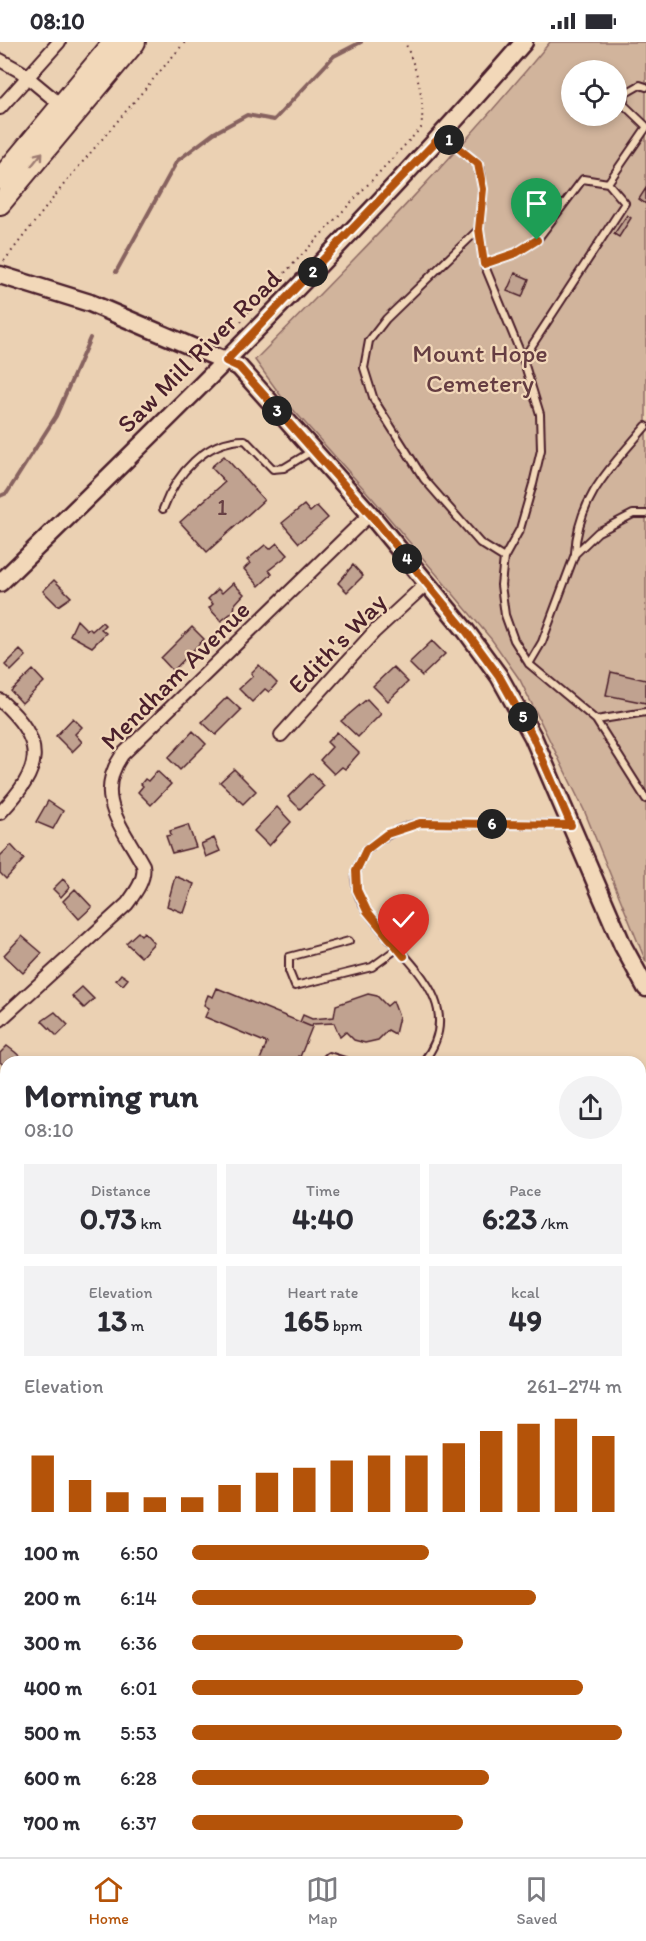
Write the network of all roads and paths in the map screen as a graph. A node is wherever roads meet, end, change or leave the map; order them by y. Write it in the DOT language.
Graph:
graph roads {
  1 [pos="59,42"];
  2 [pos="114,42"];
  3 [pos="135,42"];
  4 [pos="185,42"];
  5 [pos="405,42"];
  6 [pos="524,42"];
  7 [pos="0,60"];
  8 [pos="27,76"];
  9 [pos="646,87"];
  10 [pos="61,105"];
  11 [pos="0,108"];
  12 [pos="646,127"];
  13 [pos="442,135"];
  14 [pos="0,179"];
  15 [pos="608,183"];
  16 [pos="0,204"];
  17 [pos="479,229"];
  18 [pos="484,264"];
  19 [pos="2,273"];
  20 [pos="240,324"];
  21 [pos="236,329"];
  22 [pos="206,352"];
  23 [pos="523,359"];
  24 [pos="226,361"];
  25 [pos="646,426"];
  26 [pos="312,451"];
  27 [pos="163,509"];
  28 [pos="370,514"];
  29 [pos="646,514"];
  30 [pos="575,554"];
  31 [pos="504,558"];
  32 [pos="0,583"];
  33 [pos="427,583"];
  34 [pos="529,664"];
  35 [pos="0,700"];
  36 [pos="646,712"];
  37 [pos="596,720"];
  38 [pos="280,735"];
  39 [pos="646,799"];
  40 [pos="0,813"];
  41 [pos="571,825"];
  42 [pos="349,941"];
  43 [pos="398,948"];
  44 [pos="646,988"];
  45 [pos="0,1020"];
  46 [pos="428,1056"];
  1 -- 8 [label="street"];
  2 -- 10 [label="highway"];
  16 -- 3 [label="highway, one-way"];
  4 -- 19 [label="path"];
  5 -- 20 [label="path"];
  6 -- 13 [label="main road, Saw Mill River Road"];
  7 -- 8 [label="street"];
  8 -- 10 [label="street"];
  8 -- 11 [label="street"];
  9 -- 12 [label="lane"];
  10 -- 14 [label="highway"];
  12 -- 15 [label="lane"];
  13 -- 17 [label="lane"];
  13 -- 24 [label="main road, Saw Mill River Road"];
  15 -- 18 [label="lane"];
  15 -- 23 [label="lane"];
  17 -- 18 [label="lane"];
  17 -- 31 [label="lane"];
  18 -- 23 [label="lane"];
  19 -- 22 [label="main road"];
  21 -- 22 [label="path"];
  22 -- 24 [label="main road"];
  23 -- 31 [label="lane"];
  24 -- 26 [label="main road"];
  24 -- 32 [label="main road, Saw Mill River Road"];
  25 -- 30 [label="lane"];
  26 -- 27 [label="lane"];
  26 -- 28 [label="main road"];
  28 -- 33 [label="main road"];
  28 -- 45 [label="street, Mendham Avenue"];
  29 -- 30 [label="lane"];
  30 -- 34 [label="lane"];
  31 -- 34 [label="lane"];
  33 -- 38 [label="street, Edith's Way"];
  33 -- 41 [label="main road"];
  34 -- 37 [label="lane"];
  35 -- 40 [label="street"];
  36 -- 37 [label="lane"];
  37 -- 39 [label="lane"];
  41 -- 43 [label="lane"];
  41 -- 44 [label="main road"];
  42 -- 43 [label="lane"];
  43 -- 46 [label="lane"];
}
